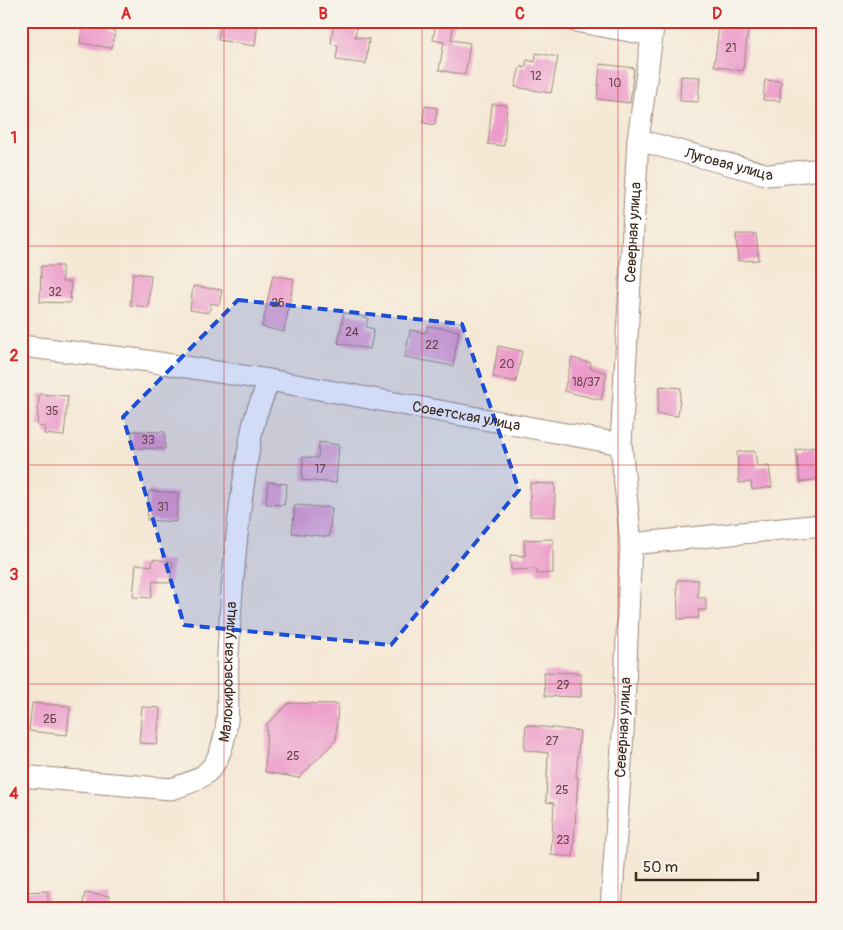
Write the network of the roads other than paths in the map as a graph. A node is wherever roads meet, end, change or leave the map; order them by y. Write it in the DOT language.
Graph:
graph roads {
  1 [pos="576,21"];
  2 [pos="653,28"];
  3 [pos="638,140"];
  4 [pos="822,169"];
  5 [pos="21,346"];
  6 [pos="270,380"];
  7 [pos="621,444"];
  8 [pos="822,525"];
  9 [pos="631,544"];
  10 [pos="21,776"];
  11 [pos="611,909"];
  1 -- 2 [label="street"];
  2 -- 3 [label="street, Северная улица"];
  3 -- 4 [label="street, Луговая улица"];
  3 -- 7 [label="street, Северная улица"];
  5 -- 6 [label="street, Советская улица"];
  6 -- 7 [label="street, Советская улица"];
  6 -- 10 [label="street, Малокировская улица"];
  7 -- 9 [label="street"];
  8 -- 9 [label="street"];
  9 -- 11 [label="street, Северная улица"];
}
